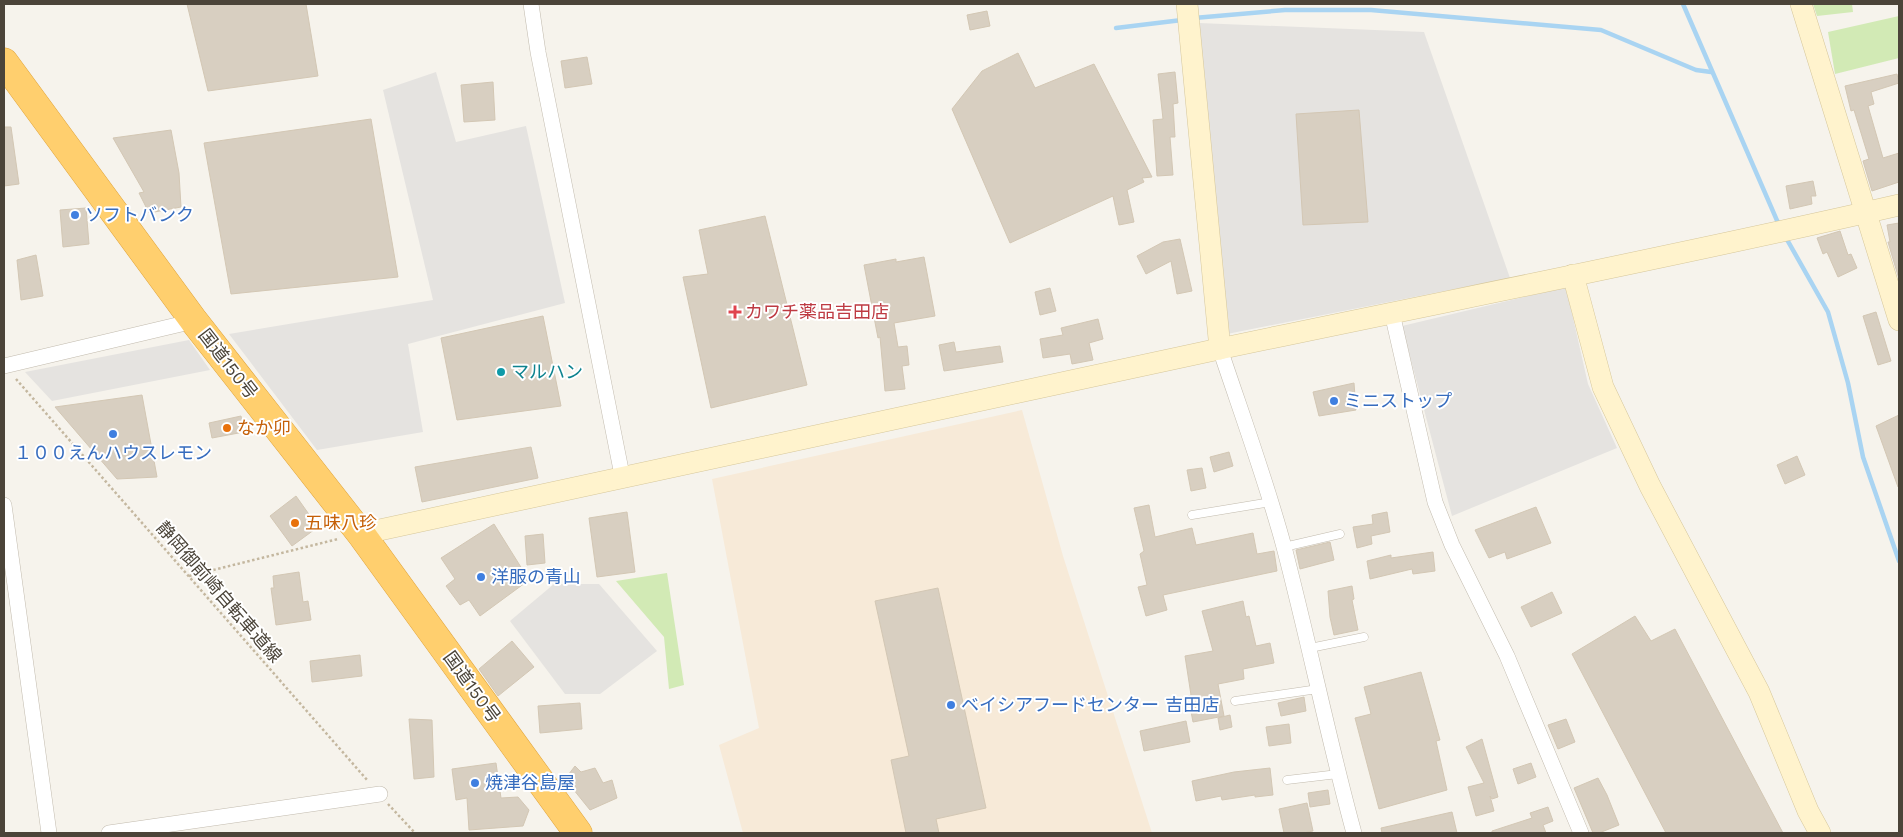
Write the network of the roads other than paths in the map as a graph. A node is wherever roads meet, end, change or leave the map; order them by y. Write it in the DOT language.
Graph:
graph roads {
  1 [pos="531,4"];
  2 [pos="1801,4"];
  3 [pos="1188,11"];
  4 [pos="4,62"];
  5 [pos="1899,205"];
  6 [pos="1867,212"];
  7 [pos="1573,275"];
  8 [pos="1392,313"];
  9 [pos="194,320"];
  10 [pos="1899,320"];
  11 [pos="1220,349"];
  12 [pos="4,366"];
  13 [pos="622,480"];
  14 [pos="1272,502"];
  15 [pos="4,505"];
  16 [pos="1192,515"];
  17 [pos="361,534"];
  18 [pos="1340,534"];
  19 [pos="1284,547"];
  20 [pos="1364,637"];
  21 [pos="1310,648"];
  22 [pos="1318,689"];
  23 [pos="1235,701"];
  24 [pos="1338,774"];
  25 [pos="1287,780"];
  26 [pos="380,794"];
  27 [pos="49,833"];
  28 [pos="109,833"];
  29 [pos="578,833"];
  30 [pos="1354,833"];
  31 [pos="1581,833"];
  32 [pos="1820,833"];
  1 -- 13 [label="street"];
  2 -- 6 [label="street"];
  3 -- 11 [label="street"];
  4 -- 9 [label="highway, 国道150号"];
  5 -- 6 [label="street"];
  6 -- 7 [label="street"];
  6 -- 10 [label="street"];
  7 -- 8 [label="street"];
  7 -- 32 [label="street"];
  8 -- 11 [label="street"];
  8 -- 31 [label="street"];
  9 -- 12 [label="street"];
  9 -- 17 [label="highway, 国道150号"];
  11 -- 13 [label="street"];
  11 -- 14 [label="street"];
  13 -- 17 [label="street"];
  14 -- 16 [label="lane"];
  14 -- 19 [label="street"];
  15 -- 27 [label="street"];
  17 -- 29 [label="highway, 国道150号"];
  18 -- 19 [label="lane"];
  19 -- 21 [label="street"];
  20 -- 21 [label="lane"];
  21 -- 22 [label="street"];
  22 -- 23 [label="lane"];
  22 -- 24 [label="street"];
  24 -- 25 [label="lane"];
  24 -- 30 [label="street"];
  26 -- 28 [label="street"];
}
